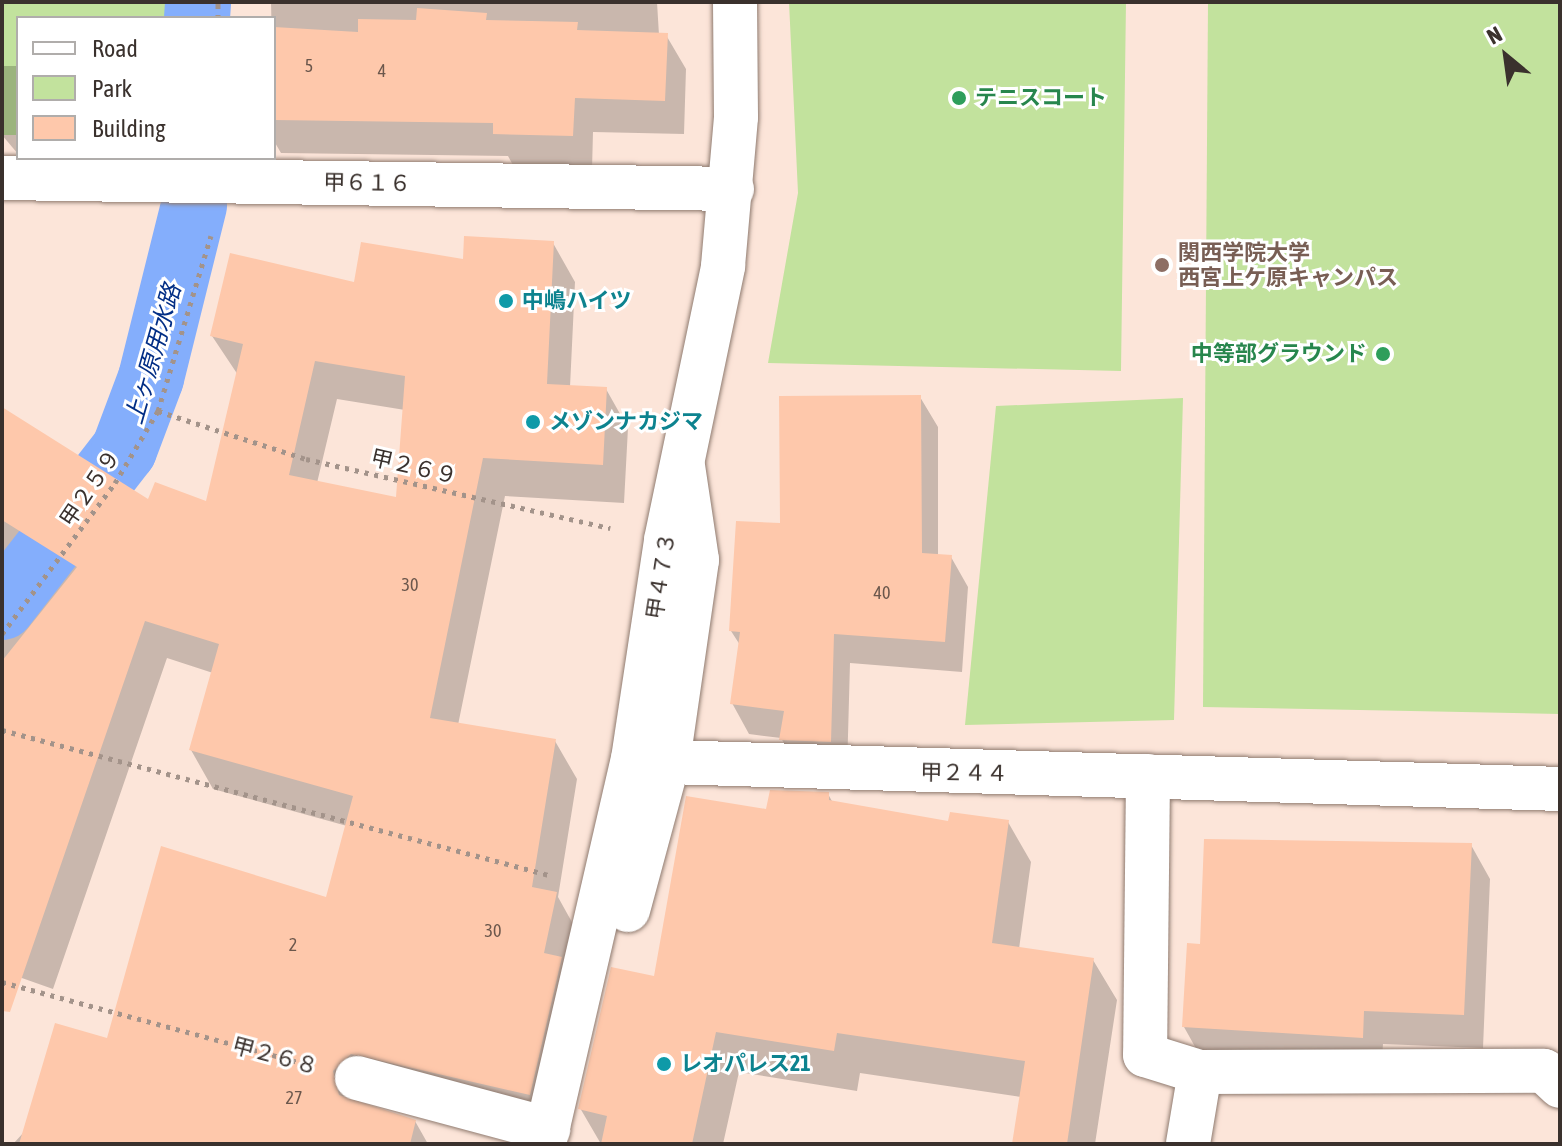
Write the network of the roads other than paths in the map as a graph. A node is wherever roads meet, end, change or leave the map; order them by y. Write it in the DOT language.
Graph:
graph roads {
  1 [pos="735,2"];
  2 [pos="2,178"];
  3 [pos="732,189"];
  4 [pos="683,466"];
  5 [pos="668,762"];
  6 [pos="1148,776"];
  7 [pos="1560,789"];
  8 [pos="1200,1072"];
  9 [pos="357,1078"];
  10 [pos="559,1084"];
  11 [pos="1560,1086"];
  12 [pos="546,1137"];
  13 [pos="1188,1144"];
  1 -- 3 [label="street, 甲４７３"];
  2 -- 3 [label="street, 甲６１６"];
  3 -- 4 [label="street, 甲４７３"];
  4 -- 5 [label="street"];
  4 -- 10 [label="street, 甲４７３"];
  5 -- 6 [label="street, 甲２４４"];
  5 -- 10 [label="street"];
  6 -- 7 [label="street, 甲２４４"];
  6 -- 8 [label="street"];
  8 -- 11 [label="street"];
  8 -- 13 [label="street"];
  9 -- 12 [label="street"];
  10 -- 12 [label="street, 甲４７３"];
}
